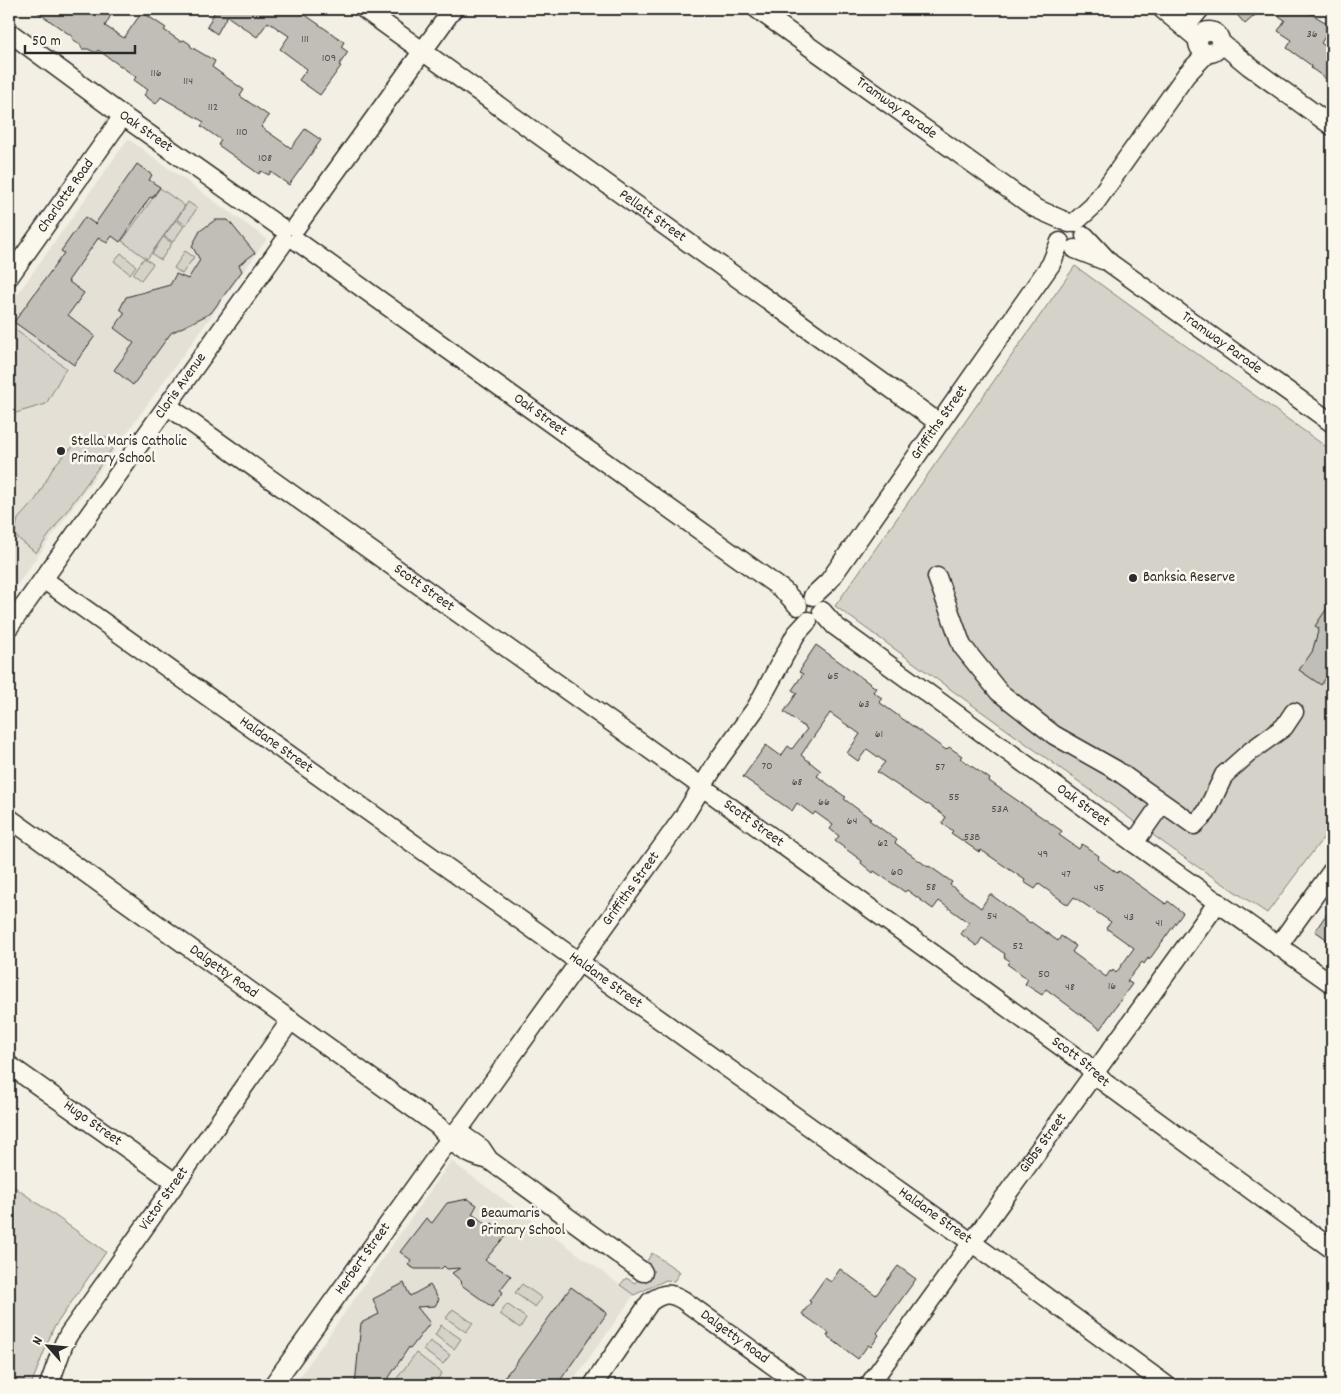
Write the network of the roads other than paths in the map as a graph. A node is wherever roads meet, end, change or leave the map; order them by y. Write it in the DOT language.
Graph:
graph roads {
  1 [pos="364,9"];
  2 [pos="453,9"];
  3 [pos="757,9"];
  4 [pos="1162,9"];
  5 [pos="1196,29"];
  6 [pos="9,32"];
  7 [pos="423,51"];
  8 [pos="123,116"];
  9 [pos="1332,126"];
  10 [pos="290,235"];
  11 [pos="1072,236"];
  12 [pos="9,277"];
  13 [pos="168,406"];
  14 [pos="940,423"];
  15 [pos="1332,423"];
  16 [pos="937,577"];
  17 [pos="43,579"];
  18 [pos="808,611"];
  19 [pos="9,627"];
  20 [pos="1294,712"];
  21 [pos="702,787"];
  22 [pos="1162,803"];
  23 [pos="9,818"];
  24 [pos="1134,843"];
  25 [pos="1332,871"];
  26 [pos="1218,902"];
  27 [pos="1278,946"];
  28 [pos="579,963"];
  29 [pos="1332,984"];
  30 [pos="290,1020"];
  31 [pos="9,1065"];
  32 [pos="1094,1074"];
  33 [pos="453,1135"];
  34 [pos="176,1183"];
  35 [pos="972,1243"];
  36 [pos="1332,1249"];
  37 [pos="643,1272"];
  38 [pos="49,1385"];
  39 [pos="273,1385"];
  40 [pos="593,1385"];
  41 [pos="800,1385"];
  42 [pos="869,1385"];
  43 [pos="1166,1385"];
  1 -- 7 [label="street, Pellatt Street"];
  2 -- 7 [label="street, Cloris Avenue"];
  3 -- 11 [label="street, Tramway Parade"];
  4 -- 5 [label="street"];
  5 -- 9 [label="street"];
  5 -- 11 [label="street, Griffiths Street"];
  6 -- 8 [label="street, Oak Street"];
  7 -- 10 [label="street, Cloris Avenue"];
  7 -- 14 [label="street, Pellatt Street"];
  8 -- 10 [label="street, Oak Street"];
  8 -- 12 [label="street, Charlotte Road"];
  10 -- 13 [label="street, Cloris Avenue"];
  10 -- 18 [label="street, Oak Street"];
  11 -- 14 [label="street, Griffiths Street"];
  11 -- 15 [label="street, Tramway Parade"];
  13 -- 17 [label="street, Cloris Avenue"];
  13 -- 21 [label="street, Scott Street"];
  14 -- 18 [label="street, Griffiths Street"];
  16 -- 22 [label="street"];
  17 -- 19 [label="street, Cloris Avenue"];
  17 -- 28 [label="street, Haldane Street"];
  18 -- 21 [label="street, Griffiths Street"];
  18 -- 24 [label="street, Oak Street"];
  20 -- 22 [label="street"];
  21 -- 28 [label="street, Griffiths Street"];
  21 -- 32 [label="street, Scott Street"];
  22 -- 24 [label="street"];
  23 -- 30 [label="street, Dalgetty Road"];
  24 -- 26 [label="street, Oak Street"];
  25 -- 27 [label="street"];
  26 -- 27 [label="street, Oak Street"];
  26 -- 32 [label="street, Gibbs Street"];
  27 -- 29 [label="street, Oak Street"];
  28 -- 33 [label="street, Griffiths Street"];
  28 -- 35 [label="street, Haldane Street"];
  30 -- 33 [label="street, Dalgetty Road"];
  30 -- 34 [label="street, Victor Street"];
  31 -- 34 [label="street, Hugo Street"];
  32 -- 35 [label="street, Gibbs Street"];
  32 -- 36 [label="street, Scott Street"];
  33 -- 37 [label="street, Dalgetty Road"];
  33 -- 39 [label="street, Herbert Street"];
  34 -- 38 [label="street, Victor Street"];
  35 -- 42 [label="street, Gibbs Street"];
  35 -- 43 [label="street, Haldane Street"];
  40 -- 41 [label="street, Dalgetty Road"];
}
